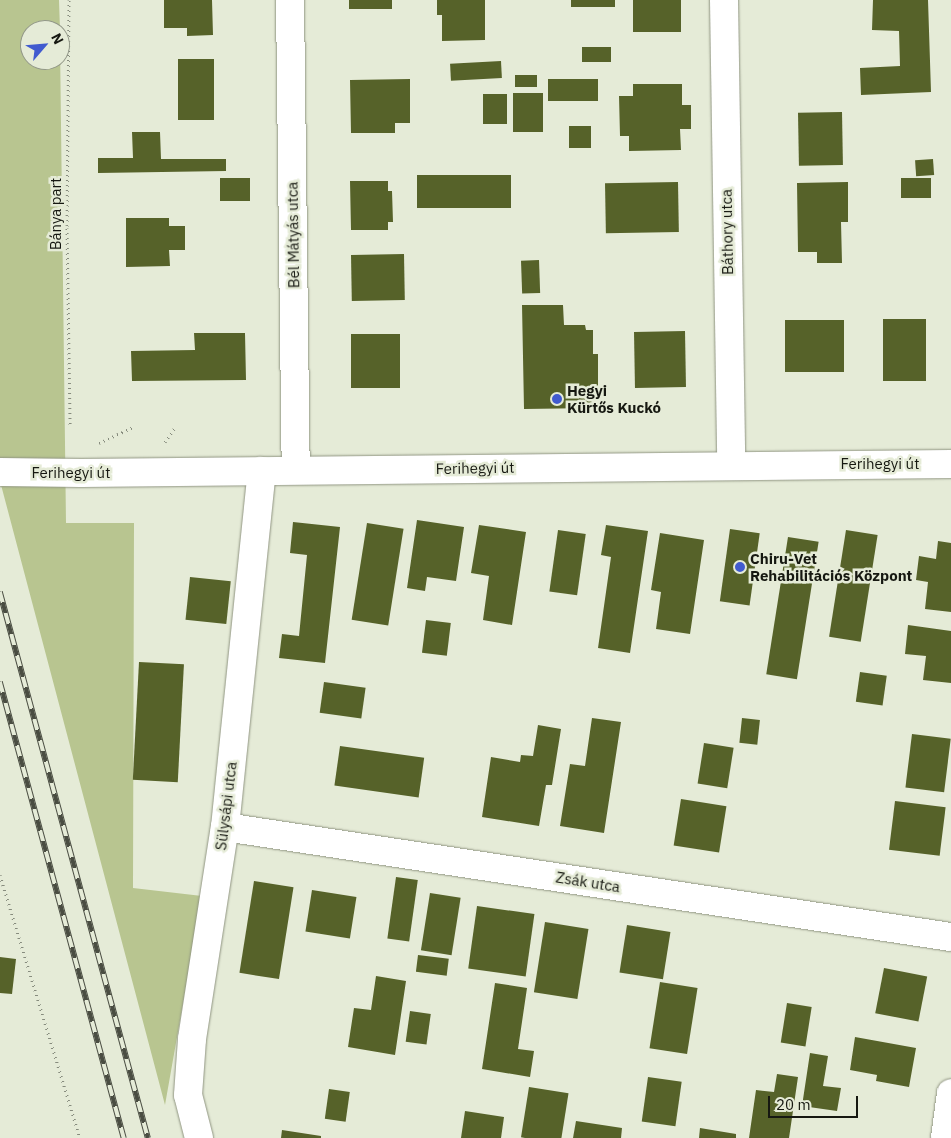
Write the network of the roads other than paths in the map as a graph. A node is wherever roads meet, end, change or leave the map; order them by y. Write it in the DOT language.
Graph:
graph roads {
  1 [pos="290,0"];
  2 [pos="724,0"];
  3 [pos="951,464"];
  4 [pos="731,465"];
  5 [pos="296,470"];
  6 [pos="262,471"];
  7 [pos="0,472"];
  8 [pos="225,827"];
  9 [pos="951,937"];
  10 [pos="951,1093"];
  11 [pos="199,1138"];
  12 [pos="945,1138"];
  1 -- 5 [label="street, Bél Mátyás utca"];
  2 -- 4 [label="street, Báthory utca"];
  3 -- 4 [label="street, Ferihegyi út"];
  4 -- 5 [label="street, Ferihegyi út"];
  5 -- 6 [label="street, Ferihegyi út"];
  6 -- 7 [label="street, Ferihegyi út"];
  6 -- 8 [label="street, Sülysápi utca"];
  8 -- 9 [label="street, Zsák utca"];
  8 -- 11 [label="street, Sülysápi utca"];
  10 -- 12 [label="street"];
}
